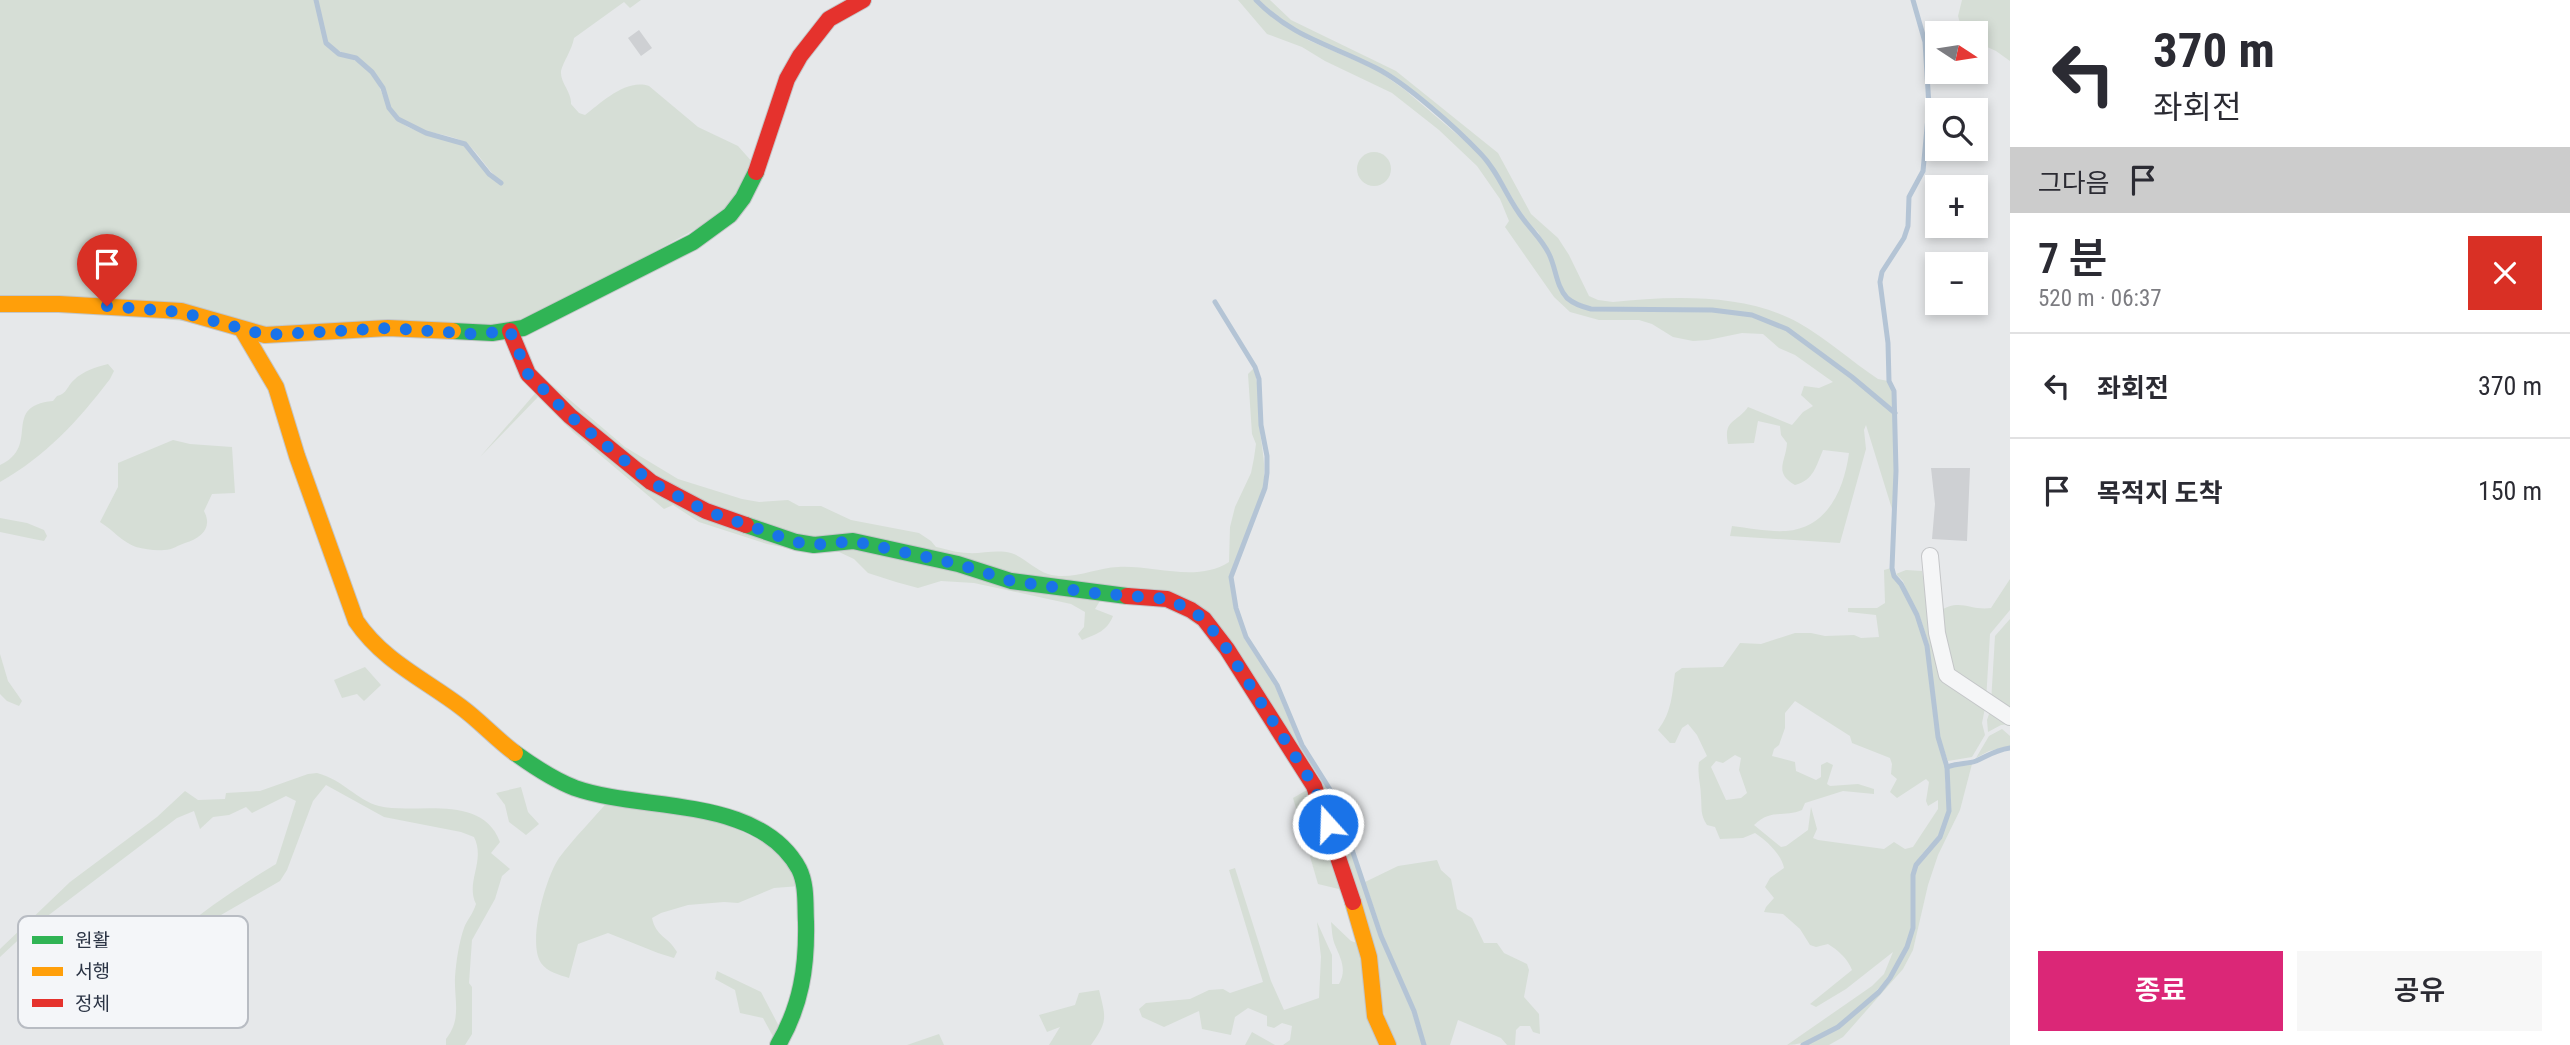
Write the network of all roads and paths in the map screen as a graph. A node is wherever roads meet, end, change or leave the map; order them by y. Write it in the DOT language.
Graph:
graph roads {
  1 [pos="863,0"];
  2 [pos="0,304"];
  3 [pos="243,331"];
  4 [pos="510,331"];
  5 [pos="1930,556"];
  6 [pos="2010,717"];
  7 [pos="778,1045"];
  8 [pos="1388,1045"];
  1 -- 4 [label="street"];
  2 -- 3 [label="street"];
  3 -- 4 [label="street"];
  3 -- 7 [label="street"];
  4 -- 8 [label="street"];
  5 -- 6 [label="street"];
}
